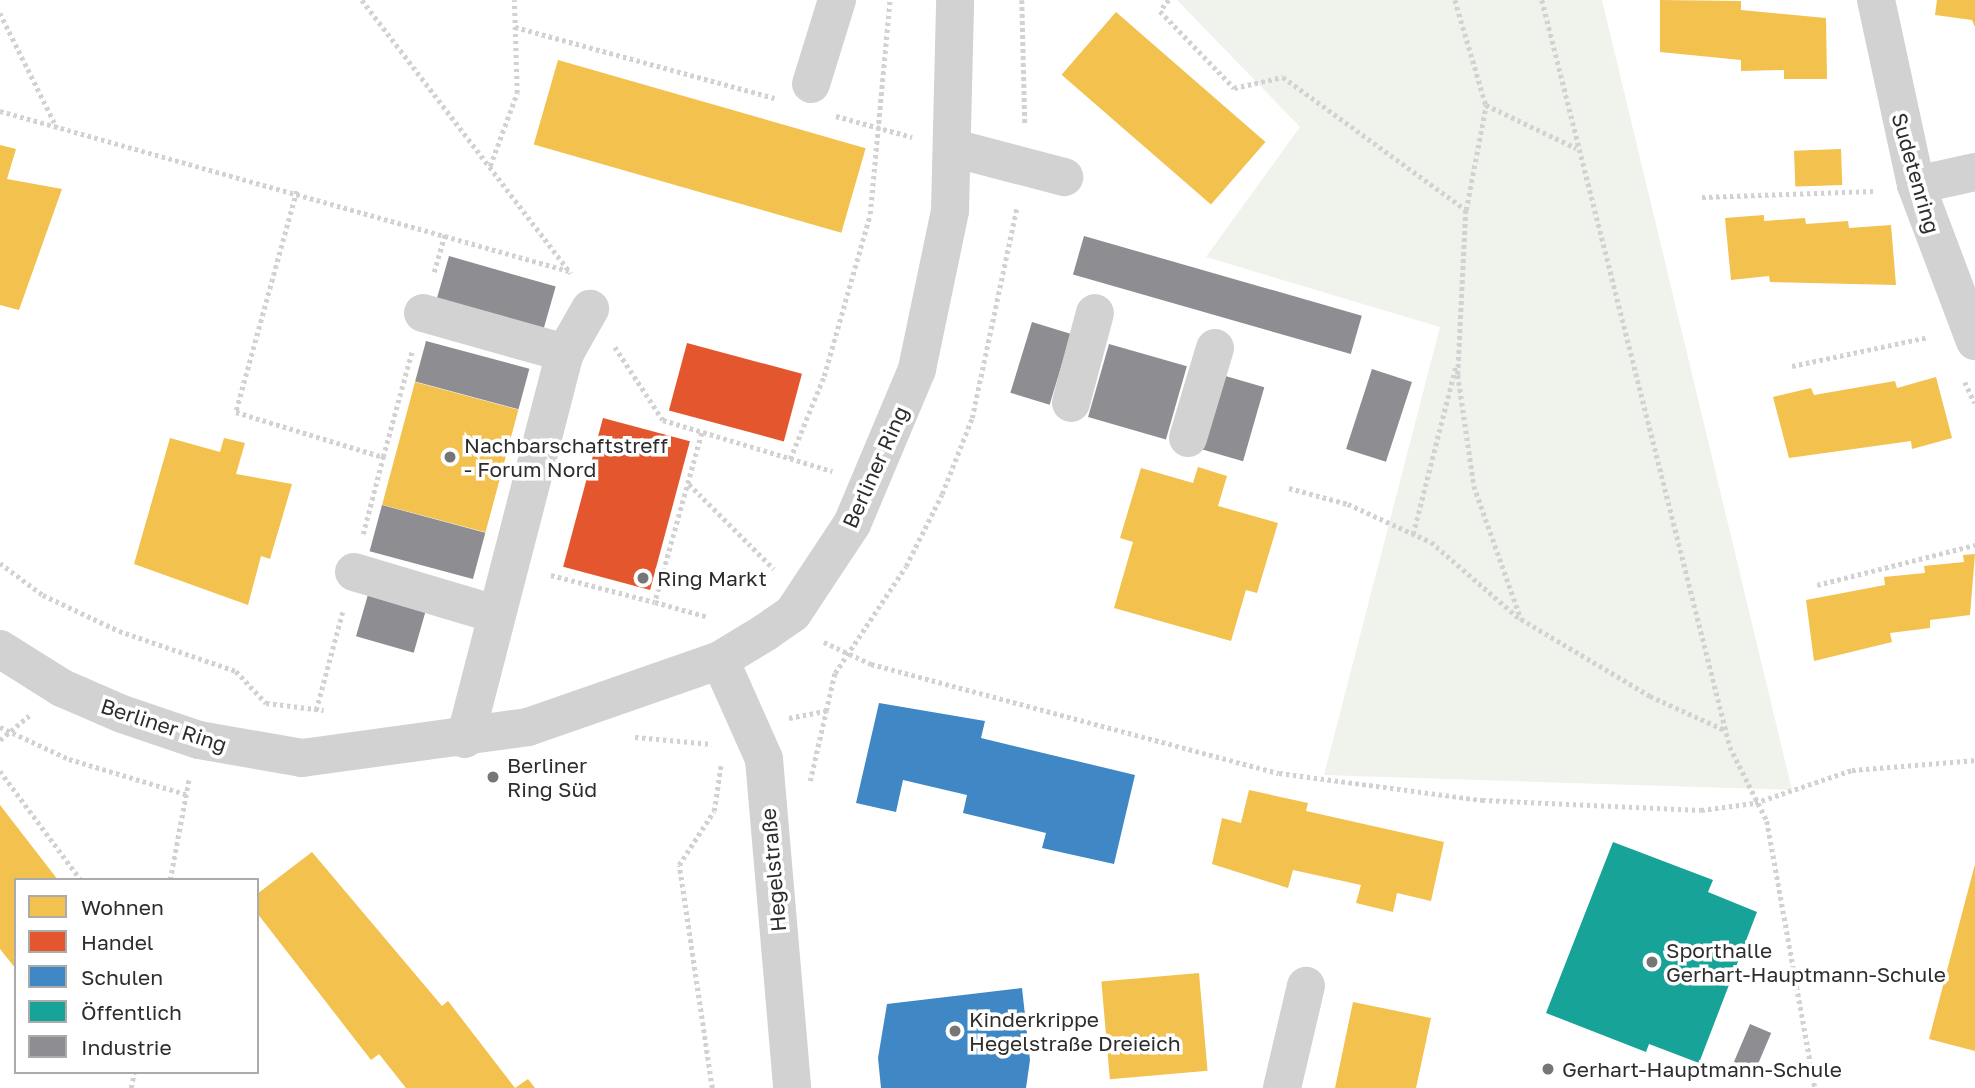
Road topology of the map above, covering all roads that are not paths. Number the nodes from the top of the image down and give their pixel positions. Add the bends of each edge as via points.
1 (837, 0) edge
2 (955, 0) edge
3 (1876, 0) edge
4 (810, 100) road end
5 (957, 149) junction
6 (1975, 172) edge
7 (1064, 177) dead end
8 (1916, 185) junction
9 (590, 309) road end
10 (422, 313) road end
11 (1095, 313) dead end
12 (1971, 334) edge
13 (1214, 348) dead end
14 (565, 353) junction
15 (1071, 402) dead end
16 (1188, 438) dead end
17 (354, 572) road end
18 (495, 614) junction
19 (0, 649) edge
20 (720, 660) junction
21 (465, 738) junction
22 (1306, 986) dead end
23 (792, 1088) edge
24 (1282, 1088) edge

1 - 4 street
2 - 5 street, Berliner Ring
3 - 8 street, Sudetenring
5 - 7 street
5 - 20 street, Berliner Ring via 937,300 873,482 788,614
6 - 8 street
8 - 12 street, Sudetenring
9 - 14 street
10 - 14 street
11 - 15 street
13 - 16 street
14 - 18 street
17 - 18 street
18 - 21 street
19 - 21 street, Berliner Ring via 62,688 200,740 302,758
20 - 21 street, Berliner Ring via 528,727
20 - 23 street, Hegelstraße via 740,739 764,759
22 - 24 street

